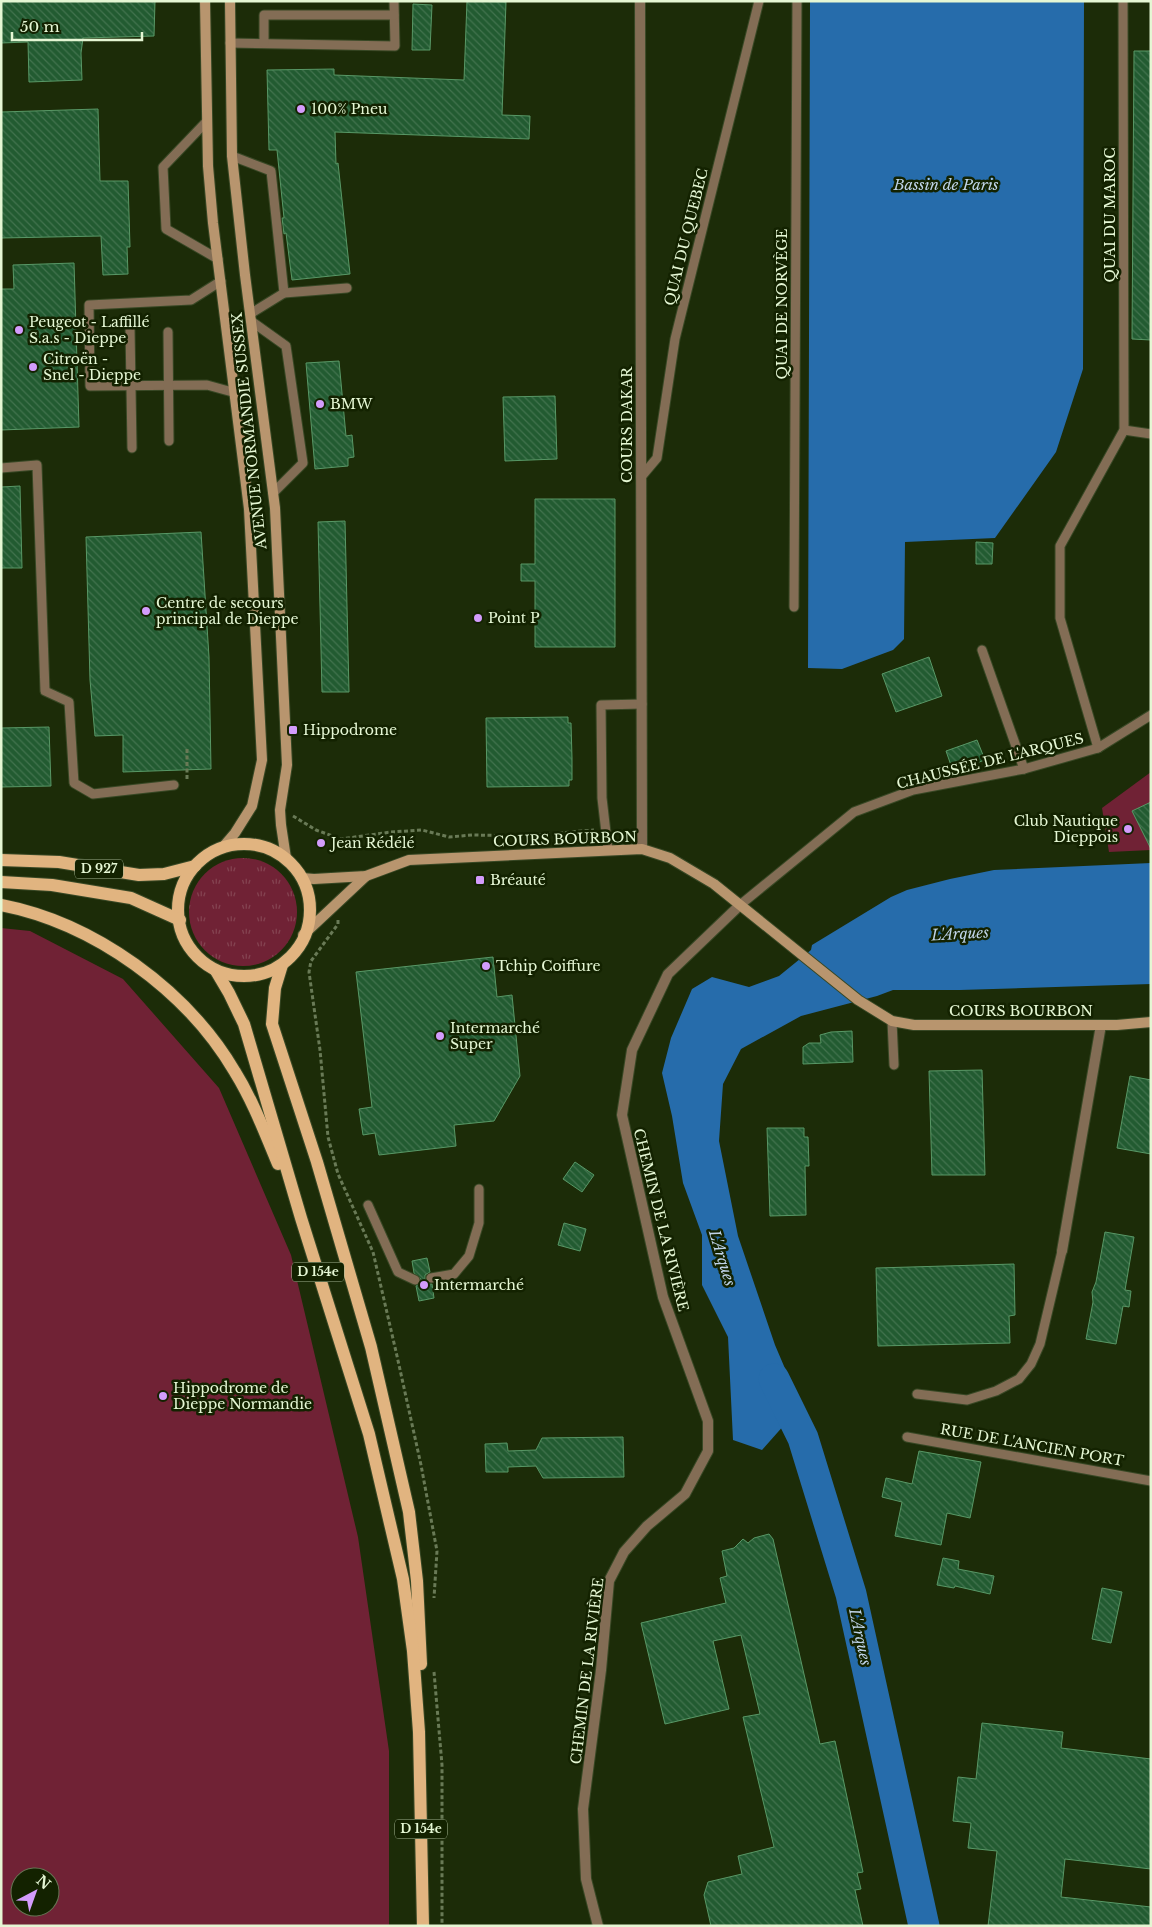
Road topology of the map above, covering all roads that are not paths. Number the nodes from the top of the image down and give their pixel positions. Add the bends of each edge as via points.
1 (205, 1) edge
2 (230, 1) edge
3 (394, 1) edge
4 (640, 1) edge
5 (759, 1) edge
6 (797, 1) edge
7 (1123, 1) edge
8 (394, 15) junction
9 (230, 42) junction
10 (264, 43) junction
11 (207, 121) junction
12 (232, 156) junction
13 (218, 259) junction
14 (221, 281) junction
15 (346, 288) dead end
16 (284, 293) junction
17 (250, 317) junction
18 (130, 328) dead end
19 (168, 332) dead end
20 (168, 385) junction
21 (131, 386) junction
22 (236, 393) junction
23 (1124, 430) junction
24 (1151, 434) edge
25 (169, 441) dead end
26 (132, 448) dead end
27 (1, 468) edge
28 (641, 477) junction
29 (273, 493) junction
30 (794, 607) dead end
31 (982, 650) dead end
32 (642, 704) junction
33 (1151, 715) edge
34 (1098, 748) junction
35 (1024, 770) junction
36 (174, 785) road end
37 (223, 847) junction
38 (642, 849) junction
39 (608, 850) junction
40 (286, 858) junction
41 (1, 860) edge
42 (195, 866) junction
43 (366, 876) junction
44 (302, 878) junction
45 (1, 882) edge
46 (1, 905) edge
47 (740, 905) junction
48 (180, 920) junction
49 (303, 935) junction
50 (282, 965) junction
51 (216, 971) junction
52 (892, 1021) junction
53 (1151, 1022) edge
54 (1101, 1025) junction
55 (894, 1065) dead end
56 (479, 1189) dead end
57 (368, 1205) dead end
58 (301, 1218) junction
59 (1062, 1251) joint
60 (431, 1278) dead end
61 (415, 1280) dead end
62 (916, 1394) dead end
63 (908, 1437) dead end
64 (1151, 1480) edge
65 (419, 1732) junction
66 (424, 1926) edge
67 (598, 1926) edge

1 - 11 main road, AVENUE NORMANDIE SUSSEX
2 - 9 main road, AVENUE NORMANDIE SUSSEX
3 - 8 lane
4 - 28 street, COURS DAKAR
5 - 28 lane, QUAI DU QUEBEC via 674,339 657,458
6 - 30 lane, QUAI DE NORVÈGE
7 - 23 lane, QUAI DU MAROC
8 - 10 lane via 264,15
8 - 10 lane via 395,46
9 - 10 lane
9 - 12 main road, AVENUE NORMANDIE SUSSEX
11 - 13 main road, AVENUE NORMANDIE SUSSEX via 208,166
11 - 13 lane via 163,167 166,229
12 - 16 lane via 271,171
12 - 17 main road, AVENUE NORMANDIE SUSSEX
13 - 14 main road, AVENUE NORMANDIE SUSSEX
14 - 21 lane via 191,300 89,305 90,386
14 - 22 main road, AVENUE NORMANDIE SUSSEX
15 - 16 lane
16 - 17 lane
17 - 29 main road, AVENUE NORMANDIE SUSSEX
17 - 29 lane via 286,346 303,463
18 - 21 lane
19 - 20 lane
20 - 21 lane
20 - 22 lane via 207,385
20 - 25 lane
21 - 26 lane
22 - 37 main road, AVENUE NORMANDIE SUSSEX via 249,509 262,760 252,806
23 - 24 lane
23 - 34 lane, QUAI DU MAROC via 1060,546 1060,618
27 - 36 lane via 37,466 45,691 69,702 74,783 93,794
28 - 32 street, COURS DAKAR
29 - 40 main road, AVENUE NORMANDIE SUSSEX via 287,765 280,810
31 - 35 lane
32 - 38 street, COURS DAKAR
32 - 39 lane via 601,705 602,798
33 - 34 lane, CHAUSSÉE DE L'ARQUES
34 - 35 lane, CHAUSSÉE DE L'ARQUES
35 - 47 lane, CHAUSSÉE DE L'ARQUES via 913,790 854,812
37 - 40 main road via 238,843 264,846
37 - 42 main road via 202,858
38 - 39 main road, COURS BOURBON
38 - 47 main road, COURS BOURBON via 670,858 714,884
39 - 43 main road, COURS BOURBON via 409,860
40 - 44 main road
41 - 42 main road, D 927 via 59,862 139,875 164,874
42 - 48 main road via 181,896
43 - 44 main road, COURS BOURBON
43 - 49 main road, COURS BOURBON
44 - 49 main road via 308,896 308,916
45 - 48 main road, D 927 via 52,885 131,898
46 - 58 main road via 58,922 127,957 197,1019 239,1078
47 - 52 main road, COURS BOURBON via 858,1000
47 - 67 street, CHEMIN DE LA RIVIÈRE via 668,974 632,1050 622,1115 663,1297 708,1421 708,1450 685,1494 647,1526 624,1552 609,1580 583,1809 586,1879
48 - 51 main road via 194,953
49 - 50 main road
50 - 51 main road via 265,975 250,978 236,978
50 - 65 main road, D 154e via 275,988 272,1024 317,1162 371,1347 409,1512 422,1652
51 - 58 main road, D 154e via 244,1024
52 - 54 main road, COURS BOURBON via 914,1025
52 - 55 lane
53 - 54 main road, COURS BOURBON
54 - 59 street
56 - 60 lane via 479,1223 469,1256 454,1274
57 - 61 lane via 398,1272
58 - 65 main road, D 154e via 369,1434 386,1503 407,1606
59 - 62 lane via 1040,1344 1031,1364 1019,1378 996,1391 967,1400
63 - 64 lane, RUE DE L'ANCIEN PORT
65 - 66 main road, D 154e

